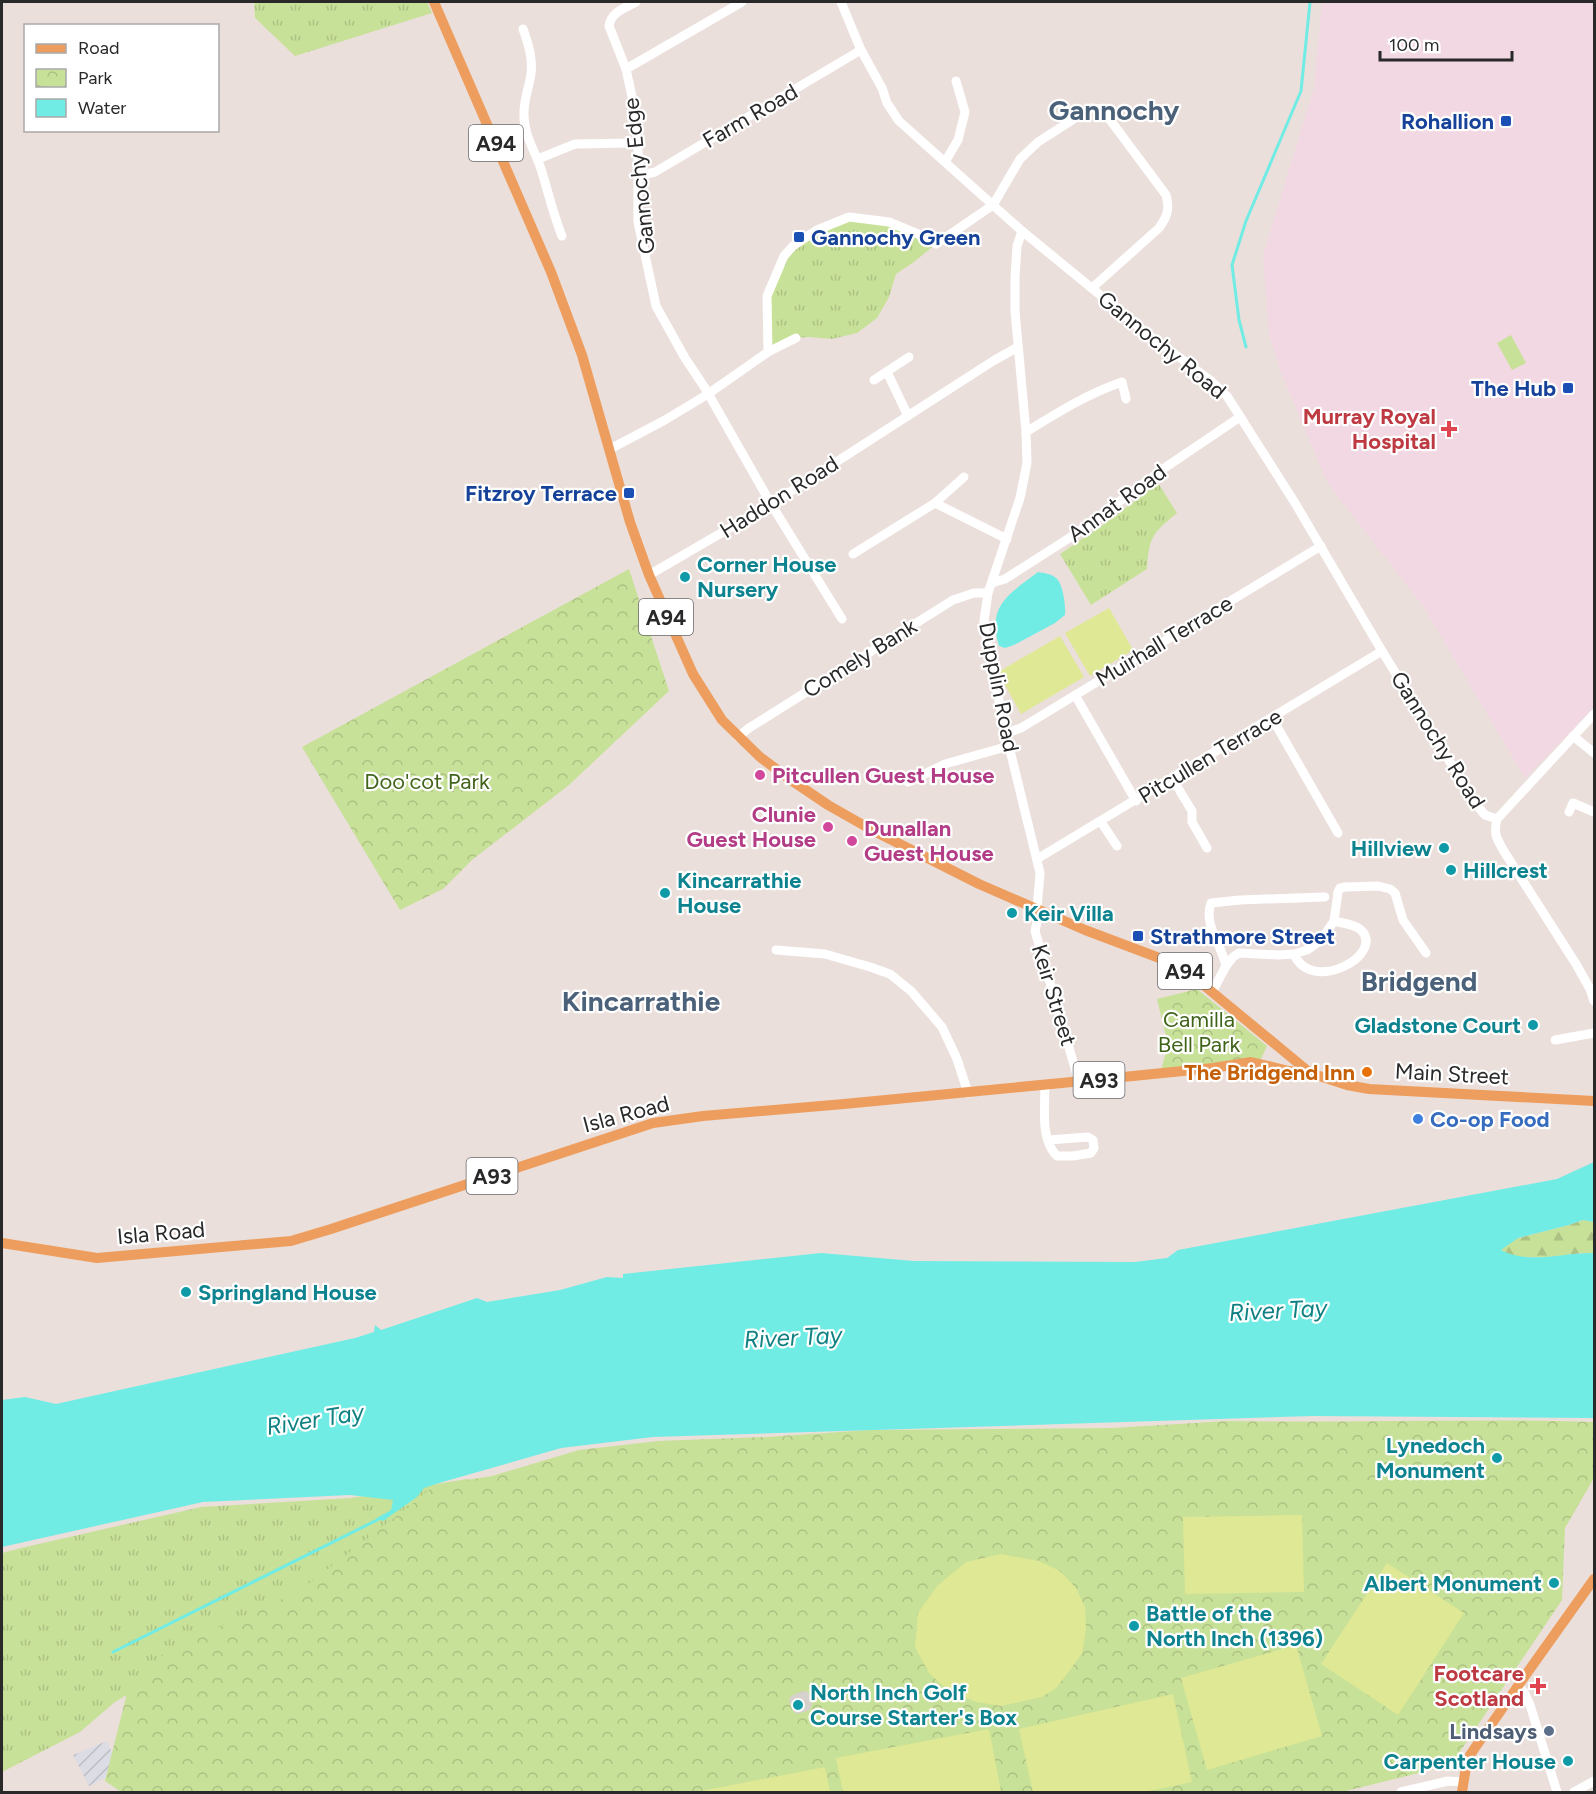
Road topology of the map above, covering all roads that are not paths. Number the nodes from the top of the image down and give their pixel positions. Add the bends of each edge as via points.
1 (434, 2) edge
2 (636, 2) edge
3 (742, 2) edge
4 (841, 2) edge
5 (523, 28) dead end
6 (861, 50) junction
7 (626, 69) junction
8 (956, 81) dead end
9 (638, 141) junction
10 (538, 159) junction
11 (945, 162) junction
12 (638, 177) junction
13 (993, 205) junction
14 (1022, 231) junction
15 (562, 236) dead end
16 (1092, 288) junction
17 (796, 338) dead end
18 (1018, 347) junction
19 (768, 352) junction
20 (909, 357) dead end
21 (887, 372) junction
22 (874, 380) dead end
23 (708, 394) junction
24 (1126, 399) dead end
25 (908, 416) junction
26 (1239, 417) junction
27 (1026, 432) junction
28 (610, 449) junction
29 (964, 477) dead end
30 (935, 502) junction
31 (771, 504) junction
32 (1007, 539) junction
33 (1321, 546) junction
34 (853, 554) dead end
35 (649, 575) junction
36 (992, 583) junction
37 (988, 593) junction
38 (842, 619) dead end
39 (1382, 651) junction
40 (1075, 695) junction
41 (1594, 714) edge
42 (1272, 718) junction
43 (1006, 733) junction
44 (1573, 736) junction
45 (738, 737) junction
46 (1009, 746) junction
47 (1594, 753) edge
48 (1172, 778) junction
49 (908, 782) dead end
50 (1136, 801) junction
51 (1569, 812) dead end
52 (1594, 812) edge
53 (1497, 819) junction
54 (1101, 822) junction
55 (1338, 832) dead end
56 (1117, 846) dead end
57 (1207, 848) dead end
58 (1037, 859) junction
59 (1325, 897) dead end
60 (1037, 909) junction
61 (1334, 921) junction
62 (776, 950) dead end
63 (1426, 953) dead end
64 (1294, 954) junction
65 (1226, 966) junction
66 (1212, 992) junction
67 (1594, 1001) edge
68 (1594, 1033) edge
69 (1555, 1040) dead end
70 (1310, 1072) junction
71 (1079, 1082) junction
72 (1045, 1085) junction
73 (968, 1093) junction
74 (1594, 1101) edge
75 (1048, 1140) junction
76 (2, 1243) edge
77 (1594, 1579) edge
78 (1518, 1686) junction
79 (1594, 1781) edge
80 (1463, 1787) edge
81 (1401, 1792) edge
82 (1557, 1792) edge
83 (1574, 1792) edge

1 - 28 main road, A94 via 551,272 582,355
2 - 7 street, Gannochy Edge via 610,18 609,26
3 - 7 street
4 - 6 street, Gannochy Road
5 - 10 street via 530,48 531,72 524,117
6 - 11 street, Gannochy Road via 893,113
6 - 12 street, Farm Road via 655,172
7 - 9 street, Gannochy Edge
8 - 11 street via 965,112 958,140
9 - 10 street via 575,144
9 - 12 street, Gannochy Edge
10 - 15 street
11 - 13 street, Gannochy Road
12 - 23 street, Gannochy Edge via 638,222 656,306
13 - 14 street, Gannochy Road
13 - 16 street via 1020,159 1038,141 1091,108 1102,110 1166,195 1169,205 1158,228
13 - 19 street via 936,244 889,222 849,217 801,240 784,256 767,296
14 - 16 street, Gannochy Road
14 - 18 street, Dupplin Road via 1015,277
16 - 26 street, Gannochy Road via 1210,380 1227,396
17 - 19 street
18 - 25 street, Haddon Road
18 - 27 street, Dupplin Road
19 - 23 street
20 - 21 street
21 - 22 street
21 - 25 street
23 - 28 street
23 - 31 street, Gannochy Edge
24 - 27 street via 1122,382 1065,408
25 - 31 street, Haddon Road
26 - 33 street, Gannochy Road
26 - 36 street, Annat Road via 1077,533 1005,579
27 - 32 street, Dupplin Road via 1023,486
28 - 35 main road, A94
29 - 30 street
30 - 32 street
30 - 34 street
31 - 35 street, Haddon Road
31 - 38 street, Gannochy Edge
32 - 36 street, Dupplin Road
33 - 39 street, Gannochy Road
33 - 40 street, Muirhall Terrace
35 - 45 main road, A94 via 693,674 722,720
36 - 37 street, Dupplin Road
37 - 43 street, Dupplin Road via 984,621
37 - 45 street, Comely Bank via 952,600
39 - 42 street, Pitcullen Terrace
39 - 53 street, Gannochy Road via 1475,803 1485,815
40 - 43 street, Muirhall Terrace
40 - 50 street
41 - 44 street
42 - 48 street, Pitcullen Terrace
42 - 55 street
43 - 46 street, Dupplin Road
44 - 47 street
44 - 53 street
45 - 60 main road, A94 via 828,805 979,884
46 - 49 street via 945,764
46 - 58 street, Dupplin Road
48 - 50 street, Pitcullen Terrace
48 - 57 street via 1192,811 1192,822
50 - 54 street, Pitcullen Terrace
51 - 52 street via 1573,803
53 - 67 street via 1494,833 1576,964
54 - 56 street
54 - 58 street, Pitcullen Terrace
58 - 60 street, Dupplin Road
59 - 65 street via 1211,903 1209,919
60 - 66 main road, A94 via 1179,967
60 - 71 street, Keir Street via 1035,931
61 - 63 street via 1340,888 1390,889 1395,893 1403,920
61 - 64 street via 1321,940
61 - 64 street via 1359,928 1363,933 1365,943 1355,962 1338,969 1314,971 1300,964
62 - 73 street via 825,954 890,974 911,991 942,1027
64 - 65 street via 1239,953
65 - 66 street
66 - 70 main road, A94
68 - 69 street via 1568,1033
70 - 71 main road, Isla Road / A93 via 1251,1062
70 - 74 main road, Main Street / A93 via 1347,1085 1378,1090
71 - 72 main road, Isla Road / A93
72 - 73 main road, Isla Road / A93
72 - 75 street
73 - 76 main road, Isla Road / A93 via 653,1123 291,1241 97,1258
75 - 75 street via 1057,1156 1085,1155 1094,1148 1088,1137
77 - 78 main road
78 - 80 main road via 1470,1755
78 - 82 street via 1530,1704
79 - 83 street
80 - 81 street via 1448,1781

